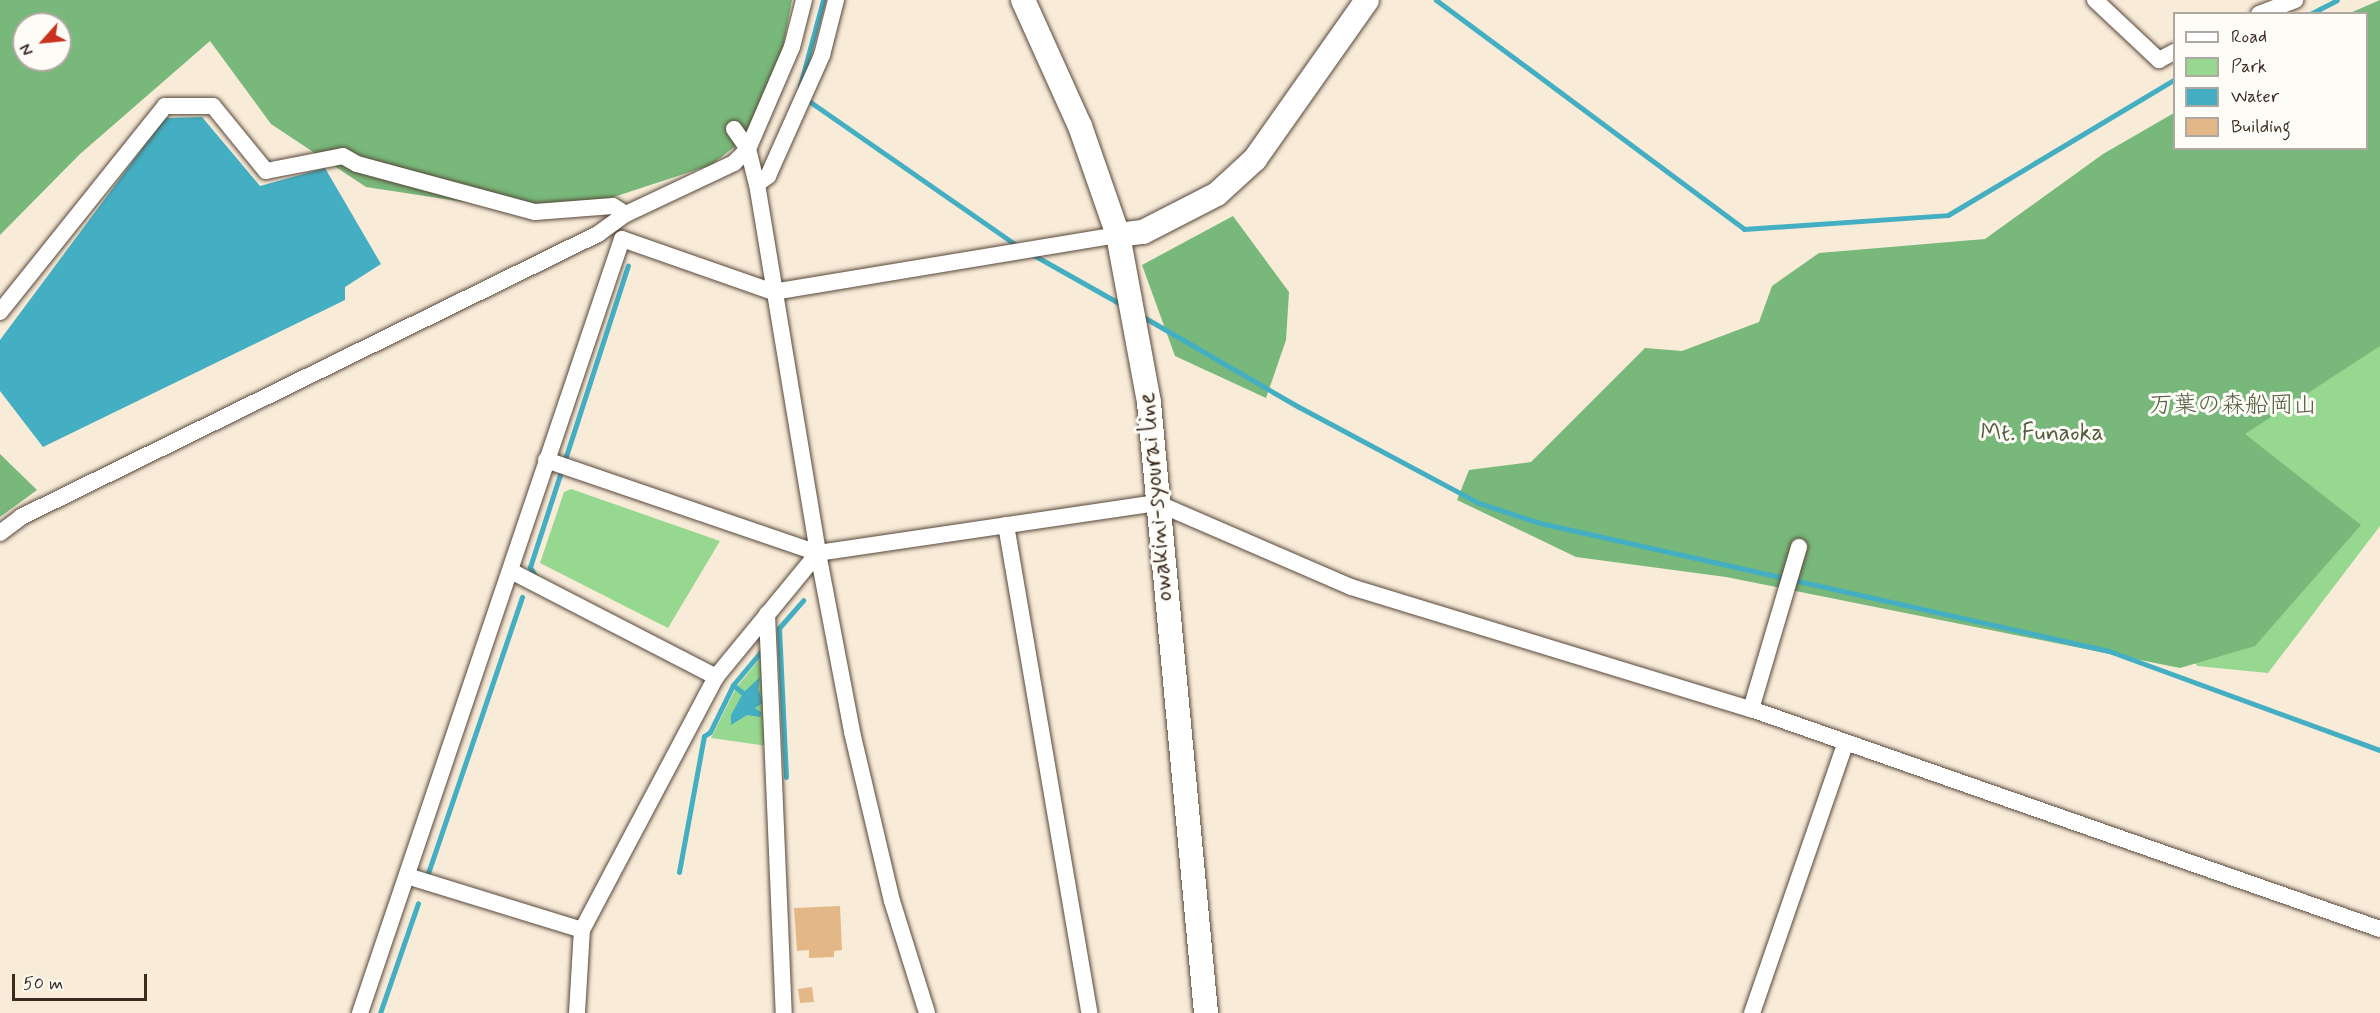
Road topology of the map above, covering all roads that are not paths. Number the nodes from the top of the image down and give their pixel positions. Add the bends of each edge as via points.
1 (804, 0) edge
2 (836, 0) edge
3 (1023, 0) edge
4 (1367, 0) edge
5 (2095, 0) edge
6 (2295, 0) edge
7 (2264, 12) edge
8 (2173, 53) edge
9 (734, 129) dead end
10 (748, 149) junction
11 (757, 184) junction
12 (626, 214) junction
13 (1118, 234) junction
14 (622, 239) junction
15 (773, 292) junction
16 (0, 312) edge
17 (546, 460) junction
18 (1157, 503) junction
19 (1006, 525) junction
20 (0, 533) edge
21 (1799, 547) dead end
22 (818, 553) junction
23 (511, 571) junction
24 (767, 614) junction
25 (716, 677) junction
26 (1751, 710) junction
27 (1845, 744) junction
28 (407, 876) junction
29 (2380, 929) edge
30 (582, 930) junction
31 (360, 1013) edge
32 (577, 1013) edge
33 (784, 1013) edge
34 (927, 1013) edge
35 (1089, 1013) edge
36 (1206, 1013) edge
37 (1752, 1013) edge

1 - 10 street via 792,47
2 - 11 street via 822,56 768,176
3 - 13 main road, owakini-syourai line via 1080,126
4 - 13 main road via 1255,159 1217,194 1143,232
5 - 8 street via 2159,60
6 - 7 street
9 - 10 street
10 - 11 street
10 - 12 street via 734,163 698,183
11 - 15 street
12 - 14 street
12 - 16 street via 613,206 535,212 357,165 343,156 266,171 213,106 165,106
12 - 20 street via 598,234 21,516
13 - 15 street
13 - 18 main road, owakini-syourai line via 1149,403
14 - 15 street
14 - 17 street
15 - 22 street
17 - 22 street
17 - 23 street
18 - 19 street
18 - 26 street via 1351,587
18 - 36 main road, owakini-syourai line
19 - 22 street
19 - 35 street
21 - 26 street
22 - 24 street
22 - 34 street via 852,732 890,890
23 - 25 street
23 - 28 street
24 - 25 street
24 - 33 street
25 - 30 street
26 - 27 street
27 - 29 street
27 - 37 street
28 - 30 street
28 - 31 street
30 - 32 street

